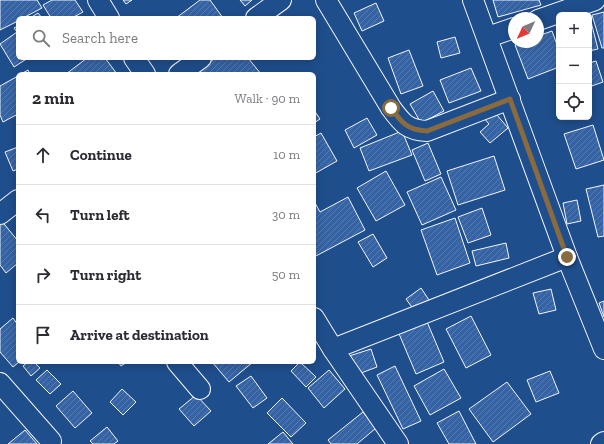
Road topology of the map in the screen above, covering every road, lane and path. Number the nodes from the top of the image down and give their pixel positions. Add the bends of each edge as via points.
1 (98, 0) edge
2 (281, 0) edge
3 (326, 0) edge
4 (473, 0) edge
5 (595, 0) edge
6 (108, 16) edge
7 (259, 16) edge
8 (544, 18) edge
9 (508, 30) edge
10 (488, 37) junction
11 (135, 60) edge
12 (198, 60) edge
13 (143, 72) edge
14 (182, 72) edge
15 (510, 99) junction
16 (16, 202) edge
17 (0, 214) edge
18 (567, 257) junction
19 (316, 321) edge
20 (333, 349) junction
21 (604, 349) edge
22 (179, 364) edge
23 (0, 383) edge
24 (200, 389) dead end
25 (51, 441) dead end
26 (604, 442) edge
27 (398, 444) edge
28 (601, 444) edge

1 - 6 street
2 - 7 street
3 - 15 street via 391,108 404,124 416,130 427,131
4 - 10 street
5 - 8 street
9 - 10 street
10 - 15 street
11 - 13 street
12 - 14 street
15 - 18 street
16 - 17 street
18 - 20 street
18 - 21 street
19 - 20 street
20 - 27 street
22 - 24 street
23 - 25 street
26 - 28 street

